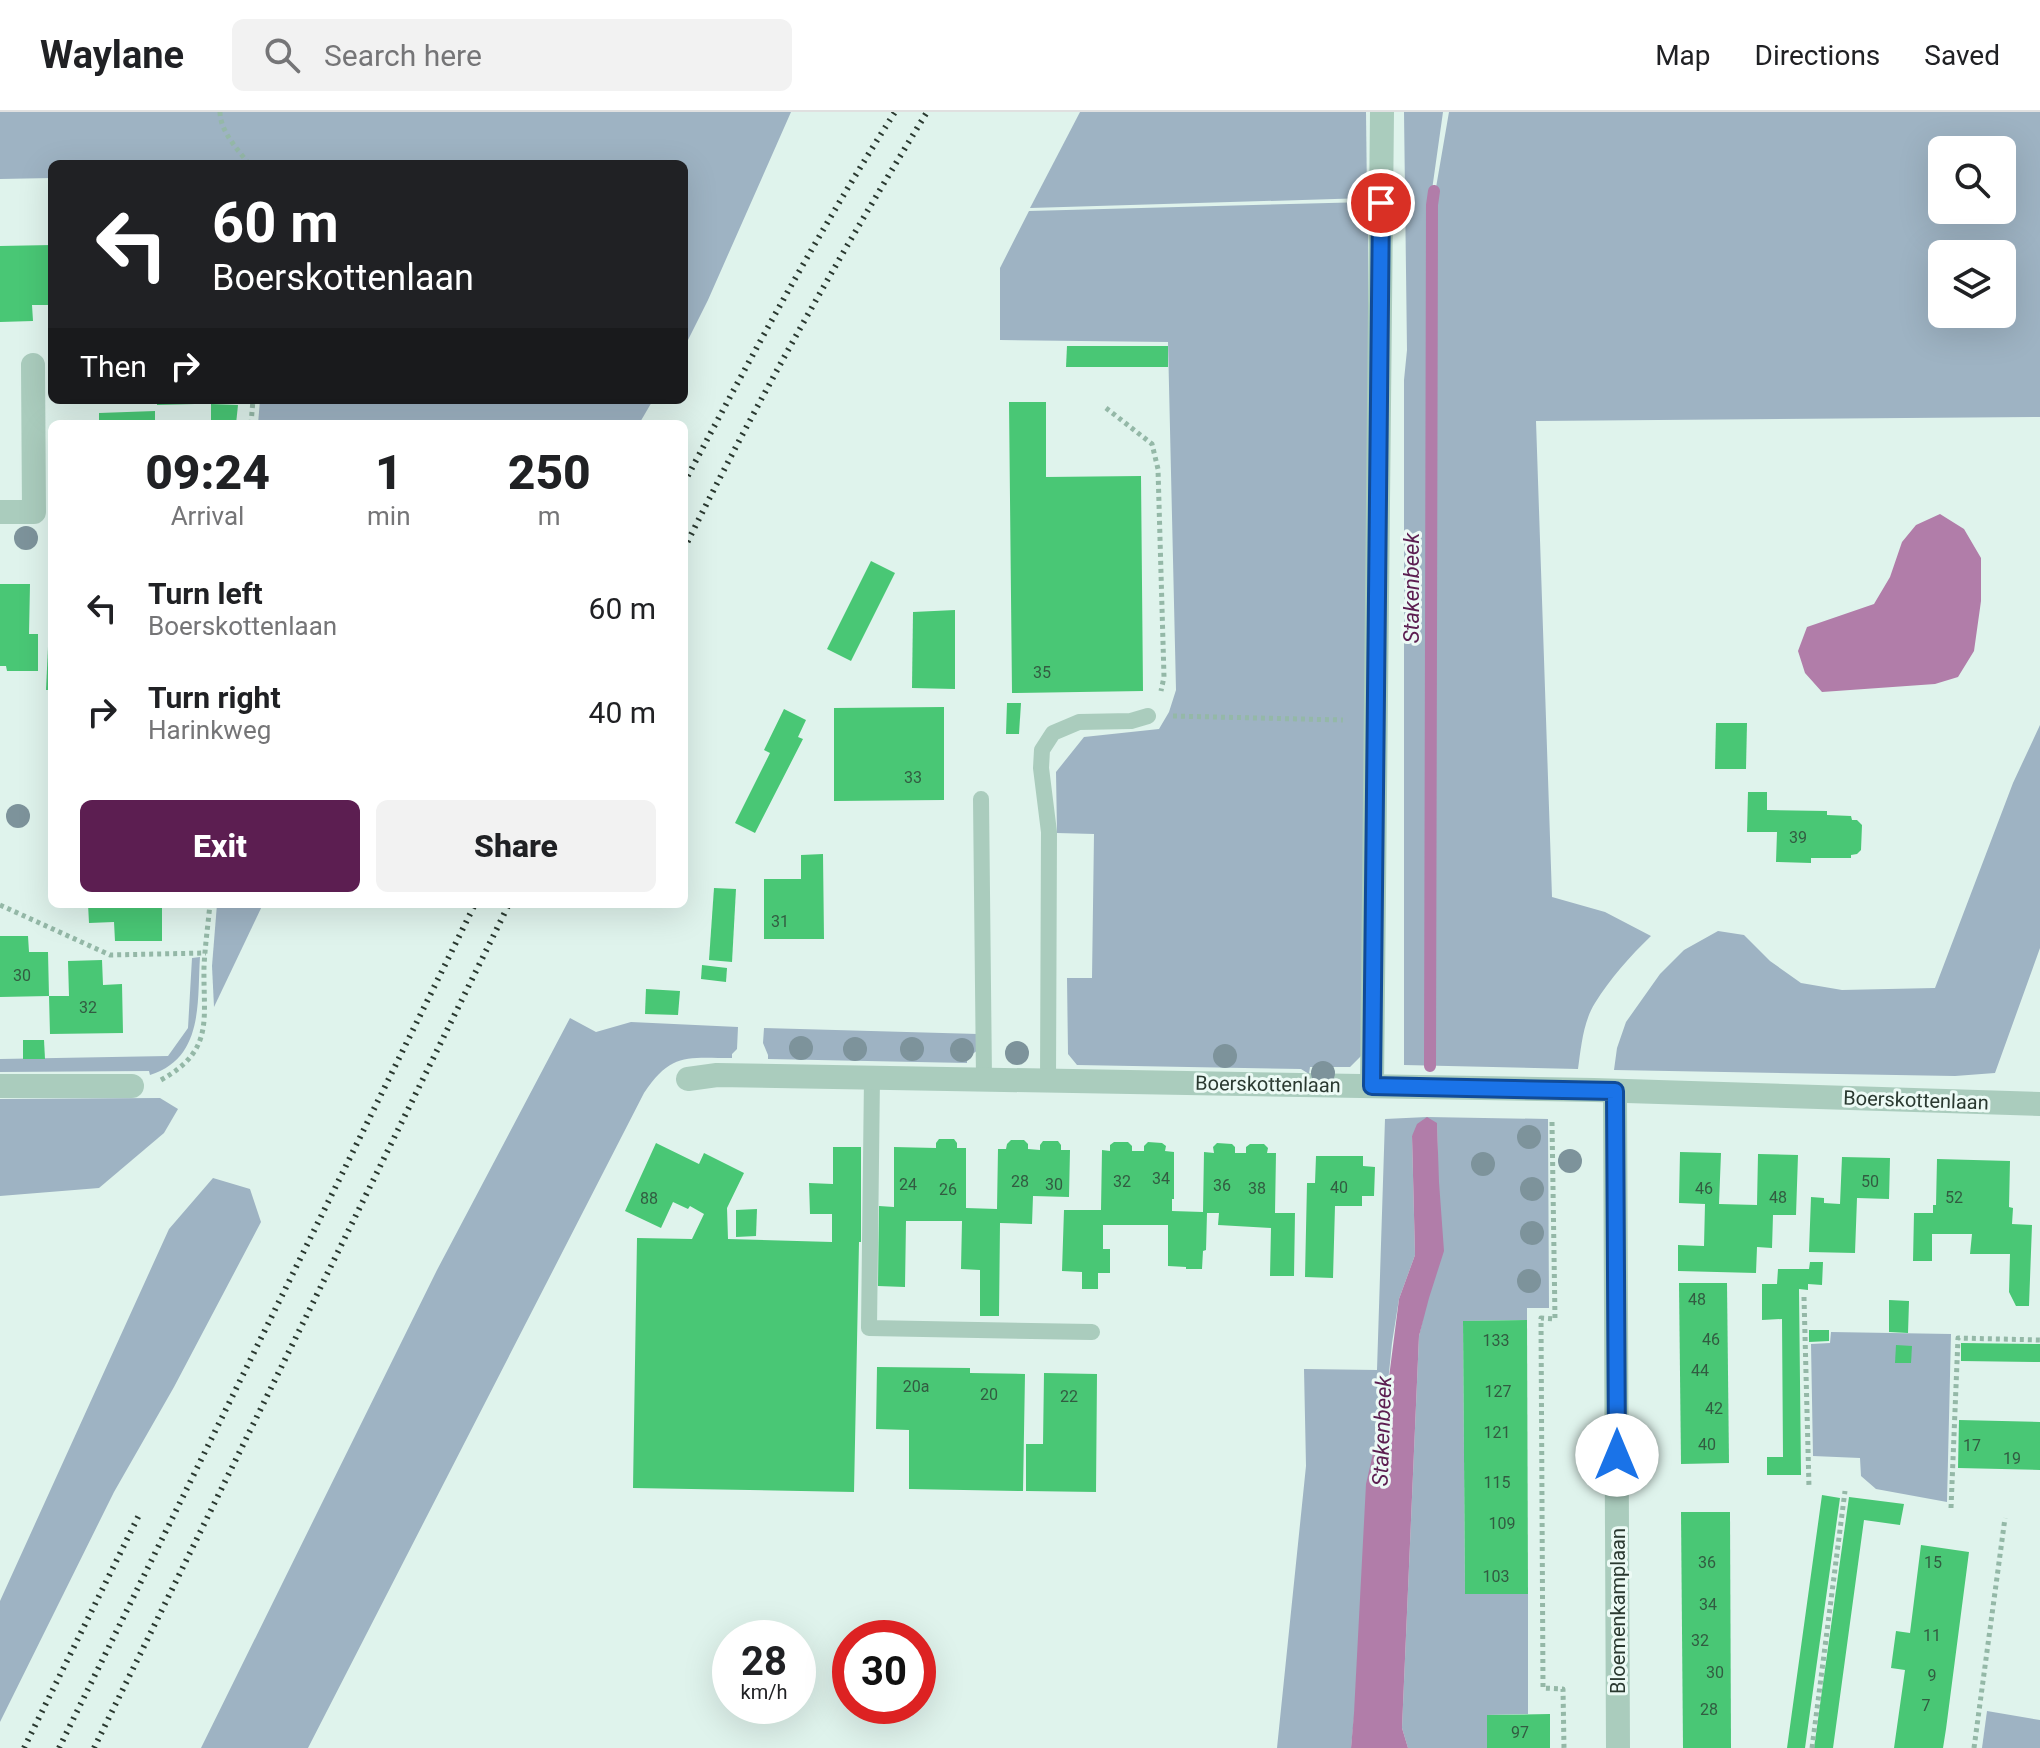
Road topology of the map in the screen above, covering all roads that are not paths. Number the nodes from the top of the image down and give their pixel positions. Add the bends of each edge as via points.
1 (1382, 112) edge
2 (33, 365) dead end
3 (0, 512) edge
4 (1148, 716) road end
5 (981, 799) dead end
6 (872, 1077) junction
7 (688, 1079) dead end
8 (984, 1079) junction
9 (1048, 1081) junction
10 (0, 1086) edge
11 (132, 1086) road end
12 (1372, 1086) junction
13 (1615, 1091) junction
14 (2040, 1104) edge
15 (1092, 1332) dead end
16 (1618, 1748) edge

1 - 12 street
2 - 3 street via 34,512
4 - 9 lane via 1079,722 1053,733 1042,750 1049,832
5 - 8 lane
6 - 7 street, Boerskottenlaan
6 - 8 street, Boerskottenlaan
6 - 15 lane via 869,1328
8 - 9 street, Boerskottenlaan
9 - 12 street, Boerskottenlaan
10 - 11 street
12 - 13 street, Boerskottenlaan
13 - 14 street, Boerskottenlaan
13 - 16 street, Bloemenkamplaan

